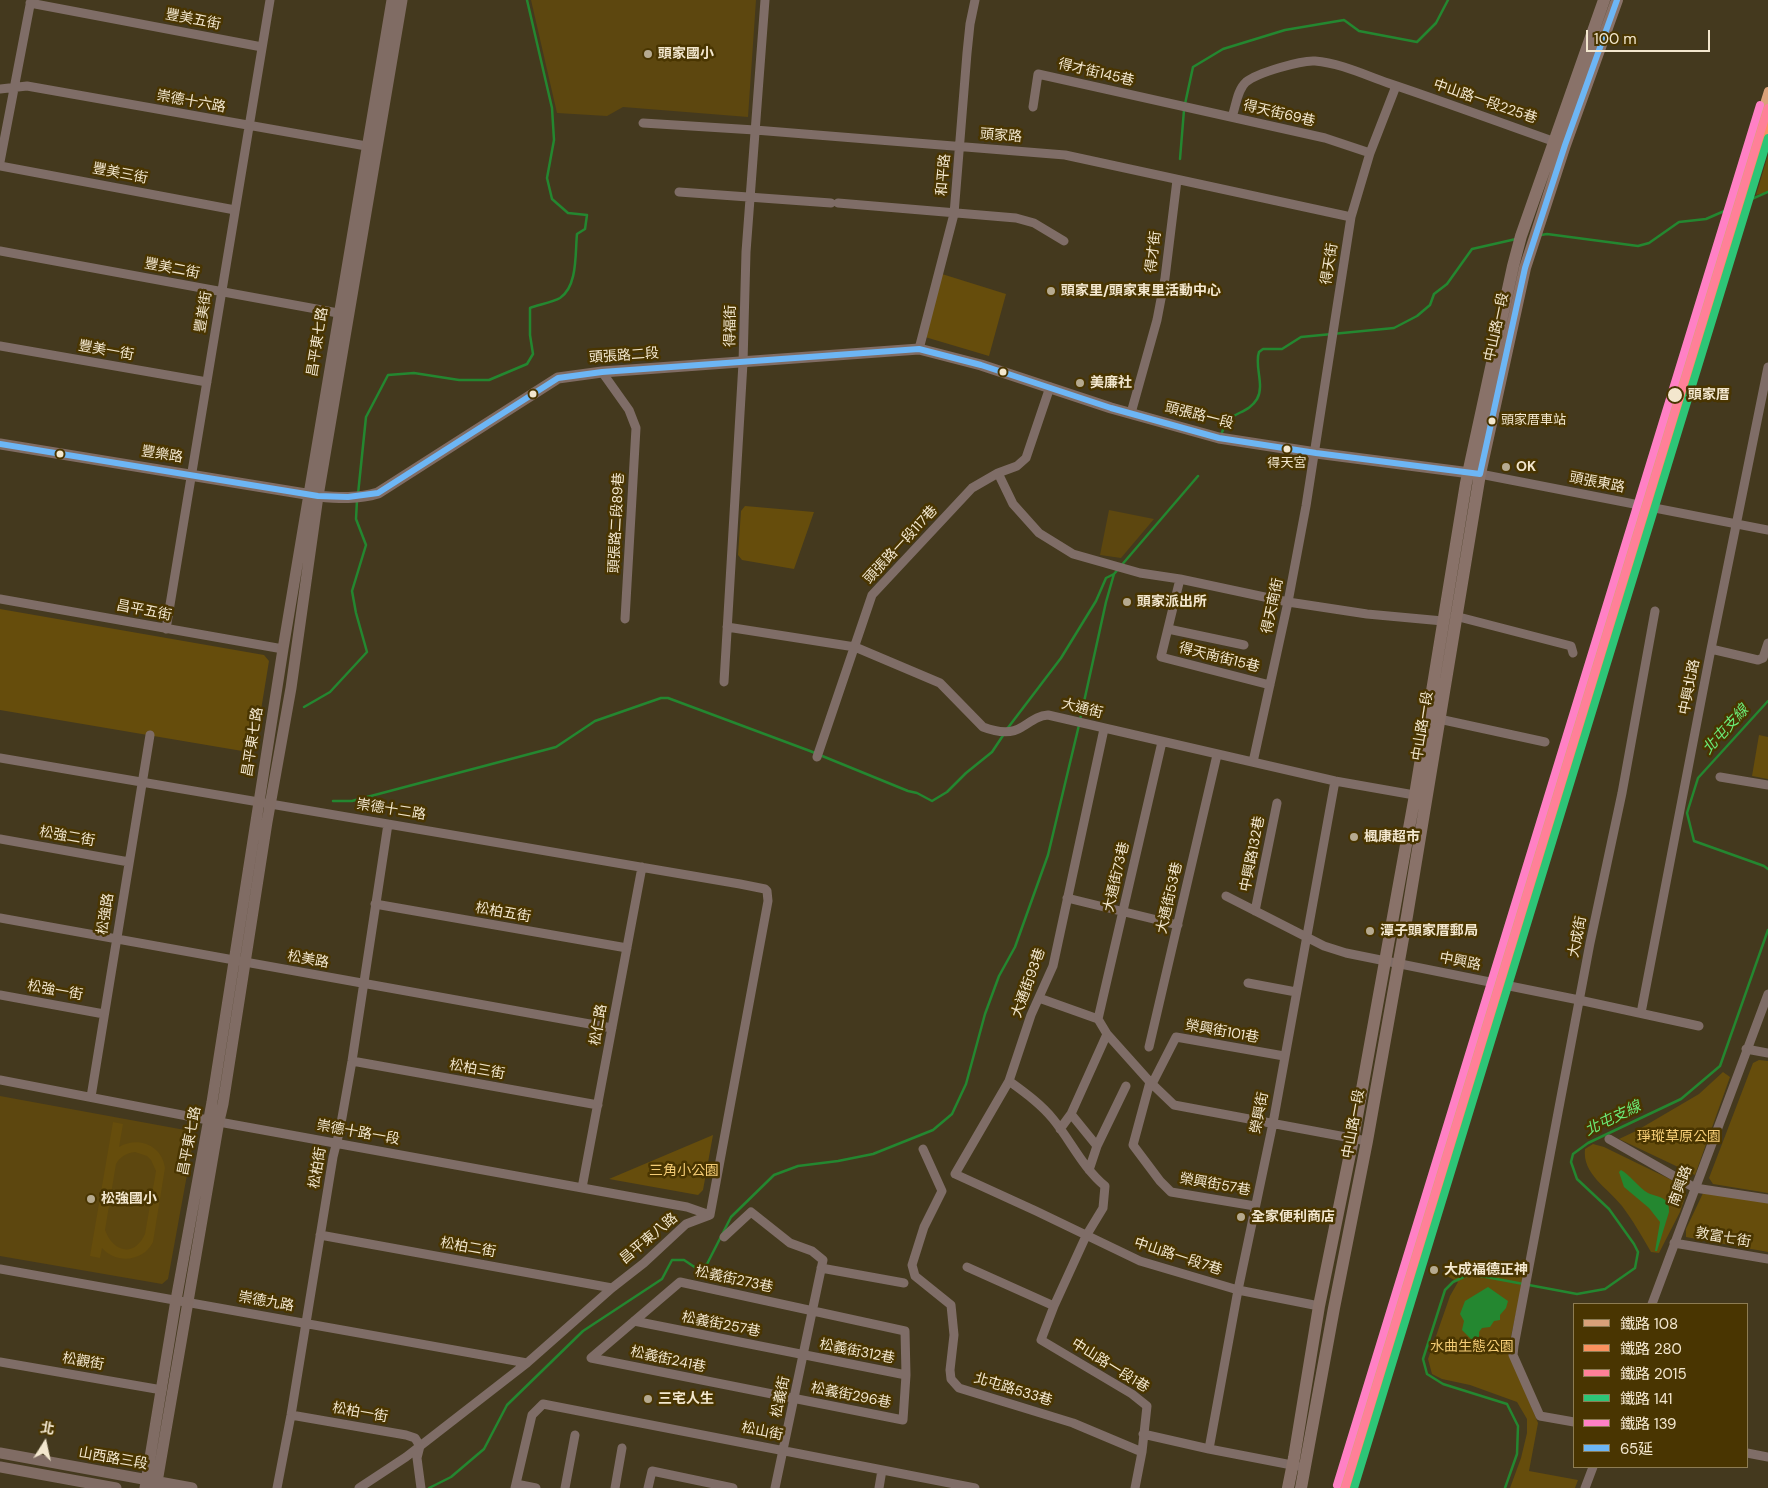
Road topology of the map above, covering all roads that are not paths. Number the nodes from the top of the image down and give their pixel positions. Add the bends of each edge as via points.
1 (270, 0) edge
2 (392, 0) edge
3 (402, 0) edge
4 (765, 0) edge
5 (975, 0) edge
6 (1604, 0) edge
7 (1617, 0) edge
8 (30, 2) edge
9 (262, 47) junction
10 (1396, 86) junction
11 (14, 87) junction
12 (0, 89) edge
13 (1181, 106) joint
14 (1033, 107) dead end
15 (1232, 117) junction
16 (643, 123) dead end
17 (248, 126) junction
18 (755, 130) junction
19 (1560, 143) junction
20 (372, 147) junction
21 (960, 147) junction
22 (1370, 153) junction
23 (0, 162) edge
24 (0, 166) edge
25 (1177, 180) junction
26 (679, 192) dead end
27 (750, 197) junction
28 (235, 210) junction
29 (954, 214) junction
30 (1351, 217) junction
31 (1064, 241) dead end
32 (0, 251) edge
33 (222, 292) junction
34 (338, 313) junction
35 (0, 346) edge
36 (919, 349) junction
37 (744, 363) junction
38 (1768, 367) edge
39 (602, 372) junction
40 (207, 382) junction
41 (1050, 387) junction
42 (1130, 413) junction
43 (0, 444) edge
44 (1316, 453) junction
45 (1474, 473) junction
46 (998, 474) junction
47 (192, 475) junction
48 (313, 495) junction
49 (1736, 523) junction
50 (1768, 530) edge
51 (1180, 579) junction
52 (0, 599) edge
53 (1288, 602) junction
54 (1655, 611) dead end
55 (1455, 616) junction
56 (625, 619) dead end
57 (1443, 621) junction
58 (727, 626) junction
59 (166, 629) junction
60 (1168, 629) junction
61 (1768, 643) edge
62 (1244, 645) dead end
63 (855, 647) junction
64 (1711, 649) junction
65 (283, 650) junction
66 (1573, 653) dead end
67 (724, 682) dead end
68 (1270, 685) junction
69 (1439, 719) junction
70 (1104, 729) junction
71 (150, 736) dead end
72 (1162, 742) junction
73 (1545, 742) dead end
74 (1217, 755) junction
75 (817, 757) dead end
76 (0, 758) edge
77 (1252, 762) junction
78 (1720, 777) dead end
79 (1335, 781) junction
80 (141, 782) junction
81 (1768, 785) edge
82 (1421, 796) junction
83 (258, 802) junction
84 (1277, 803) dead end
85 (270, 805) junction
86 (388, 824) junction
87 (0, 839) edge
88 (129, 862) junction
89 (642, 867) junction
90 (1226, 896) dead end
91 (1067, 898) junction
92 (375, 904) junction
93 (1256, 911) junction
94 (1123, 912) junction
95 (0, 918) edge
96 (1178, 925) junction
97 (1306, 937) junction
98 (116, 939) junction
99 (627, 948) junction
100 (239, 962) junction
101 (1384, 962) junction
102 (1398, 964) junction
103 (1248, 983) dead end
104 (363, 984) junction
105 (1296, 992) junction
106 (1768, 994) edge
107 (0, 995) edge
108 (1039, 998) junction
109 (1579, 1000) junction
110 (1641, 1013) junction
111 (104, 1014) junction
112 (1098, 1019) junction
113 (1699, 1026) dead end
114 (612, 1028) junction
115 (1107, 1034) junction
116 (1149, 1047) dead end
117 (1746, 1049) junction
118 (1768, 1053) edge
119 (1284, 1056) junction
120 (352, 1061) junction
121 (0, 1080) edge
122 (1008, 1081) junction
123 (1151, 1083) junction
124 (1126, 1086) dead end
125 (91, 1097) junction
126 (598, 1105) junction
127 (1071, 1114) junction
128 (213, 1121) junction
129 (1272, 1123) junction
130 (1060, 1129) junction
131 (1353, 1139) junction
132 (1609, 1139) dead end
133 (1367, 1141) junction
134 (337, 1143) junction
135 (1097, 1146) junction
136 (923, 1149) dead end
137 (1089, 1170) junction
138 (955, 1174) joint
139 (582, 1188) junction
140 (1695, 1188) junction
141 (1768, 1199) edge
142 (1255, 1206) junction
143 (710, 1215) junction
144 (320, 1235) junction
145 (1086, 1236) junction
146 (724, 1237) dead end
147 (1674, 1243) junction
148 (1768, 1259) edge
149 (967, 1266) dead end
150 (822, 1268) junction
151 (0, 1269) edge
152 (904, 1283) dead end
153 (612, 1288) junction
154 (1238, 1290) junction
155 (181, 1301) junction
156 (1652, 1303) edge
157 (1054, 1306) junction
158 (1319, 1306) junction
159 (813, 1311) junction
160 (634, 1321) junction
161 (305, 1323) junction
162 (804, 1355) junction
163 (0, 1362) edge
164 (527, 1363) junction
165 (906, 1375) junction
166 (162, 1390) junction
167 (794, 1400) junction
168 (291, 1415) junction
169 (1573, 1422) edge
170 (1143, 1434) junction
171 (575, 1436) dead end
172 (420, 1446) junction
173 (622, 1448) dead end
174 (1209, 1449) junction
175 (784, 1451) junction
176 (1142, 1452) junction
177 (0, 1453) edge
178 (1748, 1453) edge
179 (1768, 1456) edge
180 (0, 1467) edge
181 (1299, 1467) junction
182 (1592, 1468) edge
183 (882, 1470) junction
184 (151, 1484) edge
185 (516, 1486) edge
186 (116, 1488) edge
187 (192, 1488) edge
188 (277, 1488) edge
189 (359, 1488) edge
190 (421, 1488) edge
191 (536, 1488) edge
192 (565, 1488) edge
193 (615, 1488) edge
194 (648, 1488) edge
195 (733, 1488) edge
196 (775, 1488) edge
197 (879, 1488) edge
198 (975, 1488) edge
199 (1135, 1488) edge
200 (1288, 1488) edge
201 (1301, 1488) edge
202 (1585, 1488) edge

1 - 9 street, 豐美街
2 - 20 street, 昌平東七路
3 - 20 street, 昌平東七路
4 - 18 street, 得福街
5 - 21 street, 和平路 via 967,53
6 - 19 main road, 中山路一段
7 - 19 main road, 中山路一段
8 - 9 street, 豐美五街
8 - 11 street
9 - 17 street, 豐美街
10 - 15 street, 中山路一段225巷 via 1337,66 1301,62 1247,82
10 - 19 street, 中山路一段225巷
10 - 22 street, 得天街
11 - 12 street, 崇德十六路
11 - 17 street, 崇德十六路 via 27,86
11 - 23 street
13 - 14 street, 得才街145巷 via 1038,74
13 - 15 street, 得天街69巷
15 - 22 street, 得天街69巷 via 1324,138
16 - 18 street, 頭家路
17 - 20 street, 崇德十六路
17 - 28 street, 豐美街
18 - 21 street, 頭家路
18 - 27 street, 得福街
19 - 45 main road, 中山路一段 via 1512,266
20 - 34 street, 昌平東七路
20 - 48 street, 昌平東七路
21 - 25 street, 頭家路 via 1064,155
21 - 29 street, 和平路
22 - 30 street, 得天街
24 - 28 street, 豐美三街
25 - 30 street, 頭家路
25 - 42 street, 得才街 via 1157,320
26 - 27 street
27 - 29 street
27 - 37 street, 得福街
28 - 33 street, 豐美街
29 - 31 street via 1016,218 1034,223
29 - 36 street, 和平路
30 - 44 street, 得天街
32 - 33 street, 豐美二街
33 - 34 street, 豐美二街
33 - 40 street, 豐美街
34 - 48 street, 昌平東七路
35 - 40 street, 豐美一街
36 - 37 street, 頭張路二段
36 - 41 street, 頭張路一段
37 - 39 street, 頭張路二段
37 - 58 street, 得福街
38 - 49 street, 中興北路
39 - 48 street, 頭張路二段 via 558,378 385,488 364,497
39 - 56 street, 頭張路二段89巷 via 629,410 636,428
40 - 47 street, 豐美街
41 - 42 street, 頭張路一段
41 - 46 street, 頭張路一段117巷 via 1026,458
42 - 44 street, 頭張路一段 via 1220,438
43 - 47 street, 豐樂路
44 - 45 street, 頭張路一段
44 - 53 street, 得天南街
45 - 49 street, 頭張東路
45 - 55 main road, 中山路一段
45 - 57 main road, 中山路一段
46 - 51 street via 1013,504 1039,533 1073,554 1140,573
46 - 63 street, 頭張路一段117巷 via 972,488 872,595
47 - 48 street, 豐樂路
47 - 59 street, 豐美街
48 - 65 street, 昌平東七路
48 - 85 street, 昌平東七路 via 290,688
49 - 50 street, 頭張東路
49 - 64 street, 中興北路
51 - 53 street
51 - 60 street
52 - 59 street, 昌平五街
53 - 57 street
53 - 68 street, 得天南街
54 - 109 street, 大成街 via 1622,793
55 - 66 street via 1571,646
55 - 69 main road, 中山路一段
57 - 82 main road, 中山路一段
58 - 63 street, 大通街
58 - 67 street, 得福街
59 - 65 street, 昌平五街
60 - 62 street
60 - 68 street, 得天南街15巷 via 1161,657
61 - 64 street via 1763,658 1758,660
63 - 70 street, 大通街 via 940,683 983,728 1008,732 1041,716 1059,717
63 - 75 street, 頭張路一段117巷
64 - 110 street, 中興北路
65 - 83 street, 昌平東七路
68 - 77 street, 得天南街
69 - 73 street
69 - 82 main road, 中山路一段
70 - 72 street, 大通街
70 - 91 street, 大通街93巷
71 - 80 street, 松強路
72 - 74 street, 大通街
72 - 94 street, 大通街73巷
74 - 77 street, 大通街
74 - 96 street, 大通街53巷
76 - 80 street, 崇德十二路
77 - 79 street, 大通街
78 - 81 street
79 - 82 street, 大通街
79 - 97 street, 榮興街
80 - 83 street, 崇德十二路
80 - 88 street, 松強路
82 - 101 main road, 中山路一段
82 - 102 main road, 中山路一段
83 - 85 street, 崇德十二路
83 - 100 street, 昌平東七路
84 - 93 street, 中興路132巷
85 - 86 street, 崇德十二路
85 - 100 street, 昌平東七路
86 - 89 street, 崇德十二路
86 - 92 street, 松柏街
87 - 88 street, 松強二街
88 - 98 street, 松強路
89 - 99 street, 松仁路
89 - 143 street, 崇德十二路 via 767,891 768,901
90 - 93 street, 中興路
91 - 94 street
91 - 108 street, 大通街93巷 via 1053,966
92 - 99 street, 松柏五街
92 - 104 street, 松柏街
93 - 97 street, 中興路
94 - 96 street
94 - 112 street, 大通街73巷
95 - 98 street, 松美路
96 - 116 street, 大通街53巷
97 - 101 street, 中興路 via 1324,946
97 - 105 street, 榮興街
98 - 100 street, 松美路
98 - 111 street, 松強路
99 - 114 street, 松仁路
100 - 104 street, 松美路
100 - 128 street, 昌平東七路 via 212,1102
101 - 102 street, 中興路
101 - 131 main road, 中山路一段
102 - 109 street, 中興路
102 - 133 main road, 中山路一段
103 - 105 street
104 - 114 street, 松美路
104 - 120 street, 松柏街
105 - 119 street, 榮興街
106 - 117 street, 南興路
107 - 111 street, 松強一街
108 - 112 street
108 - 122 street, 大通街93巷
109 - 110 street, 中興路
109 - 169 street, 大成街 via 1513,1355 1540,1416
110 - 113 street, 中興路
111 - 125 street, 松強路
112 - 115 street
114 - 126 street, 松仁路
115 - 123 street
115 - 127 street
117 - 118 street
117 - 140 street, 南興路
119 - 123 street, 榮興街101巷 via 1176,1037
119 - 129 street, 榮興街
120 - 126 street, 松柏三街
120 - 134 street, 松柏街
121 - 125 street, 崇德十路一段
122 - 130 street via 1036,1102
122 - 138 street, 大通街93巷
123 - 129 street via 1174,1105
123 - 142 street, 榮興街57巷 via 1133,1145 1160,1181 1171,1192
124 - 135 street
125 - 128 street, 崇德十路一段
126 - 139 street, 松仁路
127 - 130 street
127 - 135 street
128 - 134 street, 崇德十路一段
128 - 155 street, 昌平東七路
129 - 131 street
129 - 142 street, 榮興街
130 - 137 street
131 - 133 street
131 - 158 main road, 中山路一段
132 - 140 street
133 - 181 main road, 中山路一段
134 - 139 street, 崇德十路一段
134 - 144 street, 松柏街
135 - 137 street
136 - 176 street, 北屯路533巷 via 942,1191 924,1227 912,1266 915,1276 951,1305 954,1335 951,1378 959,1388 1073,1424
137 - 145 street, 中山路一段1巷 via 1106,1186 1103,1208
138 - 145 street, 中山路一段7巷
139 - 143 street, 崇德十路一段 via 687,1207
140 - 141 street
140 - 147 street, 南興路
142 - 154 street, 榮興街
143 - 153 street, 昌平東八路 via 686,1224
144 - 153 street, 松柏二街
144 - 161 street, 松柏街
145 - 154 street, 中山路一段7巷 via 1140,1261
145 - 157 street, 中山路一段1巷
146 - 150 street via 750,1212 790,1242 812,1251 823,1260
147 - 148 street, 敦富七街
147 - 156 street, 南興路
149 - 157 street
150 - 152 street
150 - 159 street, 松義街
151 - 155 street, 崇德九路
153 - 164 street, 昌平東八路
154 - 158 street, 中山路一段7巷
154 - 174 street, 榮興街
155 - 161 street, 崇德九路
155 - 166 street, 昌平東七路
155 - 184 street, 昌平東七路
157 - 170 street, 中山路一段1巷 via 1041,1340 1147,1406
158 - 181 main road, 中山路一段
159 - 160 street, 松義街273巷 via 680,1282
159 - 162 street, 松義街
159 - 165 street, 松義街296巷 via 905,1331
160 - 162 street, 松義街257巷
160 - 167 street, 松義街241巷 via 591,1358
161 - 164 street, 崇德九路
161 - 168 street, 松柏街
162 - 165 street, 松義街312巷
162 - 167 street, 松義街
163 - 166 street, 松觀街
164 - 172 street, 昌平東八路
165 - 167 street, 松義街296巷 via 903,1420
166 - 184 street, 昌平東七路
167 - 175 street, 松義街
168 - 172 street, 松柏一街 via 406,1435 415,1438
168 - 188 street, 松柏街
170 - 174 street
170 - 176 street
171 - 192 street
172 - 189 street, 昌平東八路
172 - 190 street via 417,1458
173 - 193 street
174 - 181 street
175 - 183 street, 松山街
175 - 185 street, 松山街 via 543,1404 532,1415
175 - 196 street, 松義街
176 - 199 street
177 - 184 street, 山西路三段
178 - 179 street
180 - 186 street, 山西路三段
181 - 200 main road
181 - 201 main road
182 - 202 street
183 - 197 street
183 - 198 street, 松山街
184 - 187 street, 山西路三段
185 - 191 street
194 - 195 street via 652,1471

